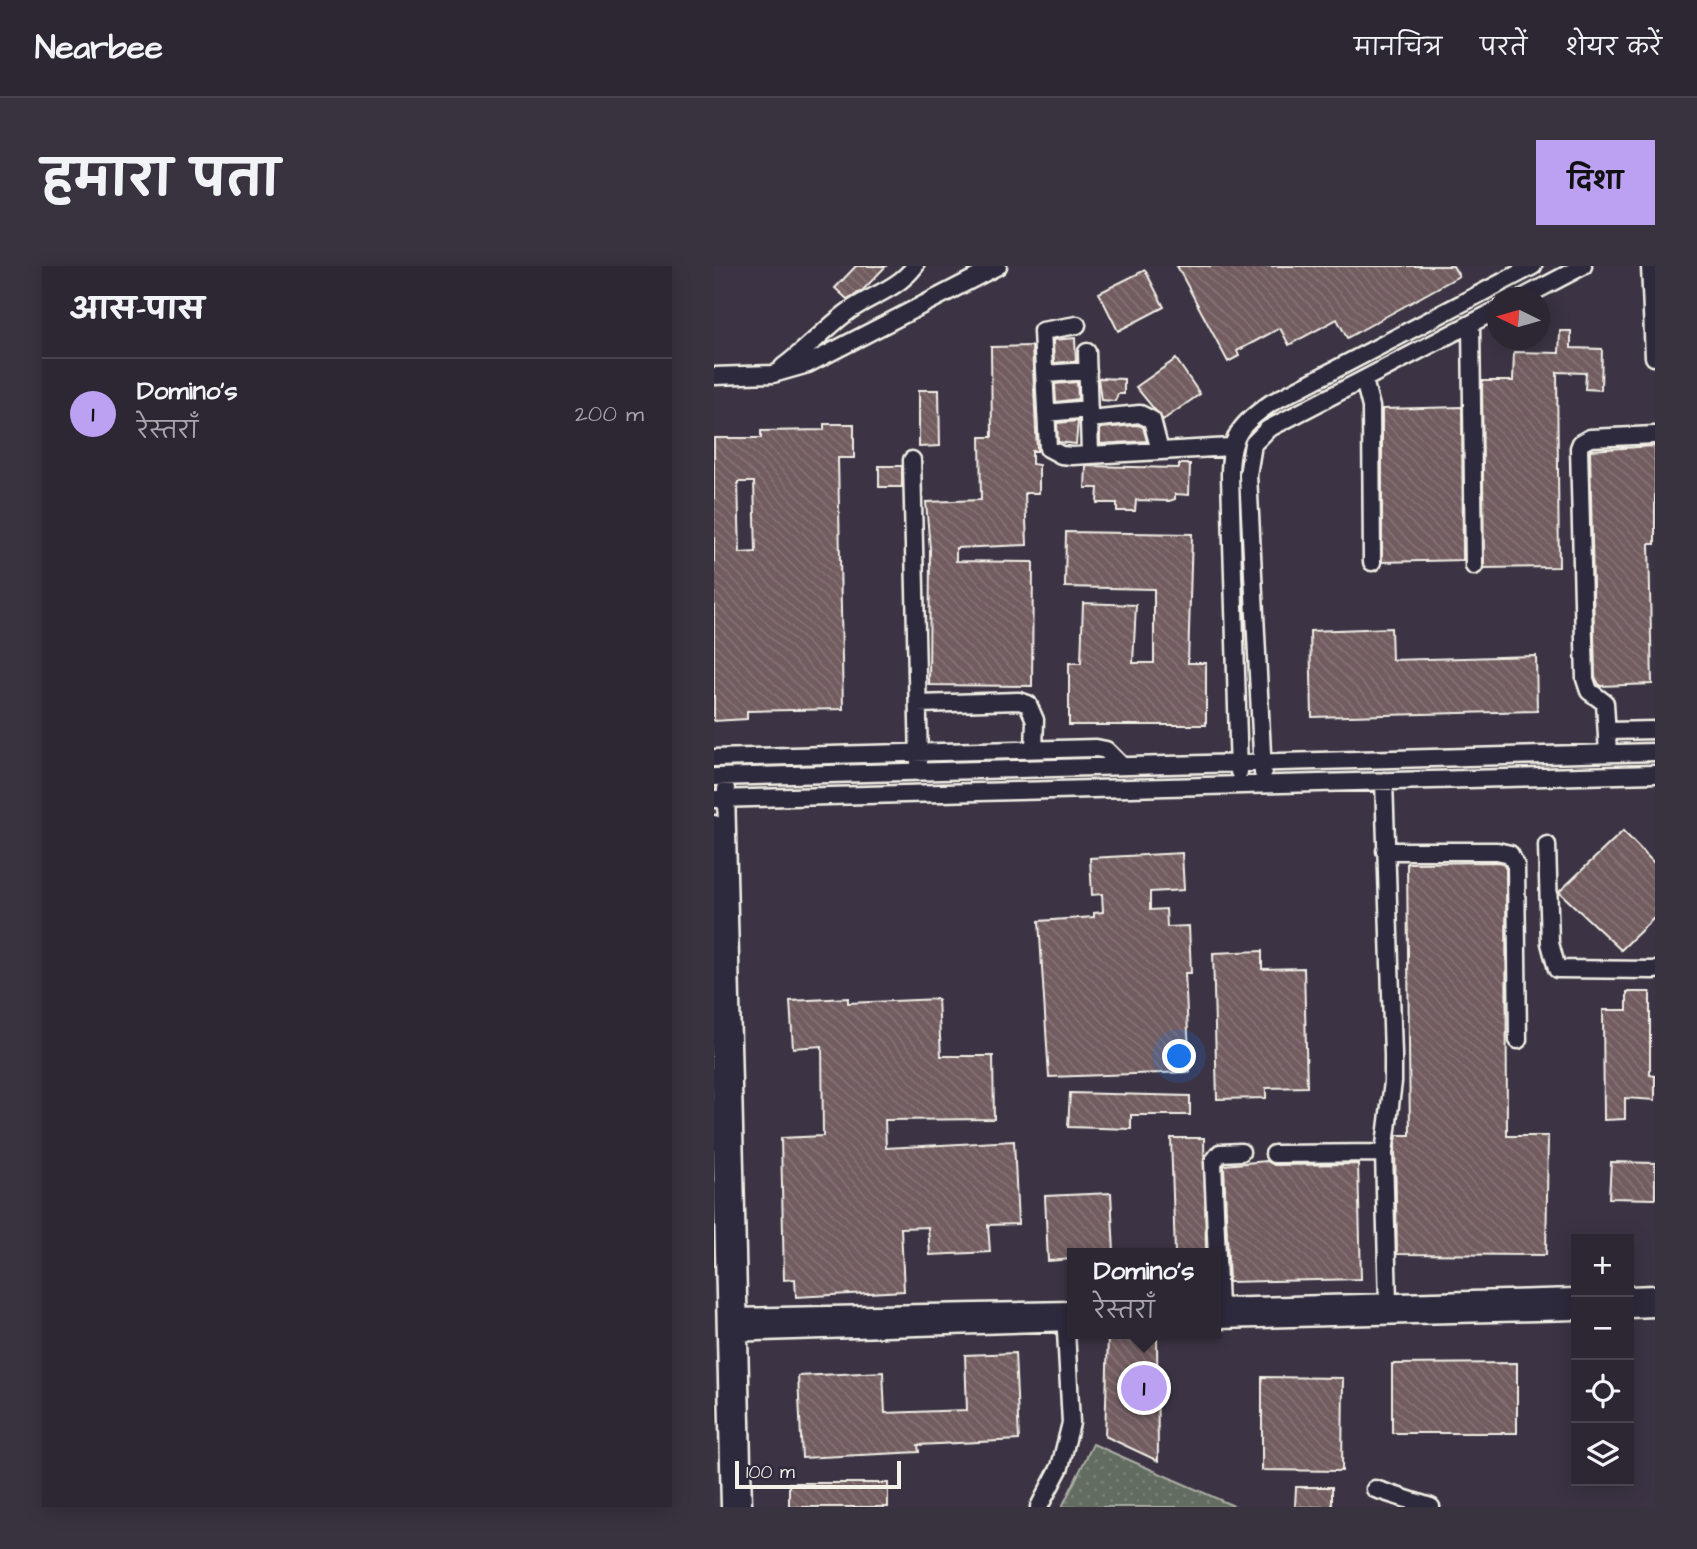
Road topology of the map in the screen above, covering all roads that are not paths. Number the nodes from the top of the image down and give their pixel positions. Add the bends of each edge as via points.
1 (915, 266) edge
2 (999, 266) edge
3 (1533, 266) edge
4 (1583, 266) edge
5 (1650, 266) edge
6 (1653, 283) edge
7 (1543, 287) edge
8 (1487, 315) edge
9 (1471, 324) junction
10 (1077, 325) dead end
11 (1087, 352) dead end
12 (1654, 356) edge
13 (1088, 371) junction
14 (772, 374) junction
15 (1045, 374) junction
16 (714, 376) edge
17 (1364, 380) junction
18 (1046, 413) junction
19 (1089, 414) junction
20 (1655, 435) edge
21 (1233, 442) junction
22 (1253, 444) junction
23 (1160, 451) junction
24 (1090, 455) junction
25 (912, 460) dead end
26 (1372, 562) dead end
27 (1474, 566) dead end
28 (918, 704) junction
29 (1655, 730) edge
30 (1608, 732) junction
31 (1034, 749) junction
32 (1655, 752) edge
33 (919, 753) junction
34 (1608, 753) junction
35 (714, 758) edge
36 (1239, 762) junction
37 (1263, 762) junction
38 (1122, 766) junction
39 (920, 771) junction
40 (1655, 774) edge
41 (720, 777) edge
42 (1384, 781) junction
43 (1264, 784) junction
44 (1238, 785) junction
45 (721, 799) edge
46 (714, 824) edge
47 (1547, 845) dead end
48 (1385, 851) junction
49 (1655, 970) edge
50 (1518, 1040) dead end
51 (1241, 1152) dead end
52 (1384, 1153) junction
53 (1273, 1154) dead end
54 (1215, 1248) edge
55 (1655, 1294) edge
56 (1634, 1295) edge
57 (1571, 1297) edge
58 (1388, 1303) junction
59 (1655, 1308) edge
60 (1634, 1309) edge
61 (1221, 1311) edge
62 (1221, 1311) edge
63 (1571, 1311) edge
64 (1067, 1316) edge
65 (732, 1325) junction
66 (1069, 1339) edge
67 (721, 1460) edge
68 (1375, 1489) dead end
69 (730, 1507) edge
70 (743, 1507) edge
71 (1039, 1507) edge
72 (1431, 1507) edge

1 - 14 street via 900,284 845,314 812,346
2 - 14 street via 808,364
3 - 21 street via 1271,403 1252,416
4 - 7 street
5 - 6 street
6 - 12 street
8 - 9 street
9 - 17 street
9 - 27 street
10 - 15 street via 1042,331
11 - 13 street
13 - 15 street
13 - 19 street
14 - 16 street
15 - 18 street
17 - 22 street via 1268,429
17 - 26 street via 1371,407
18 - 19 street
18 - 24 street via 1048,448 1061,455
19 - 23 street via 1140,414 1152,420
19 - 24 street
20 - 30 street via 1590,438 1579,447 1585,679 1589,691 1605,703
21 - 22 street
21 - 23 street
21 - 36 street
22 - 37 street via 1248,475
23 - 24 street
25 - 28 street
28 - 31 street via 1028,704 1035,720
28 - 33 street
29 - 30 street
30 - 34 street
31 - 33 street
31 - 38 street via 1096,748 1106,750
32 - 34 street
33 - 35 street
33 - 39 street
34 - 37 street
36 - 37 street
36 - 38 street
36 - 44 street
37 - 43 street
38 - 39 street
39 - 41 street
40 - 42 street
41 - 45 street
42 - 43 street
42 - 48 street
43 - 44 street
44 - 45 street
45 - 65 street
46 - 65 street
47 - 49 street via 1550,943 1557,969
48 - 50 street via 1510,854 1516,866
48 - 52 street via 1393,1083
51 - 54 street via 1220,1153 1213,1162
52 - 53 street
52 - 58 street
55 - 56 street
57 - 58 street
58 - 61 street
59 - 60 street
62 - 63 street
64 - 65 street
65 - 67 street
65 - 70 street
66 - 71 street via 1071,1423 1064,1458
67 - 69 street
68 - 72 street

